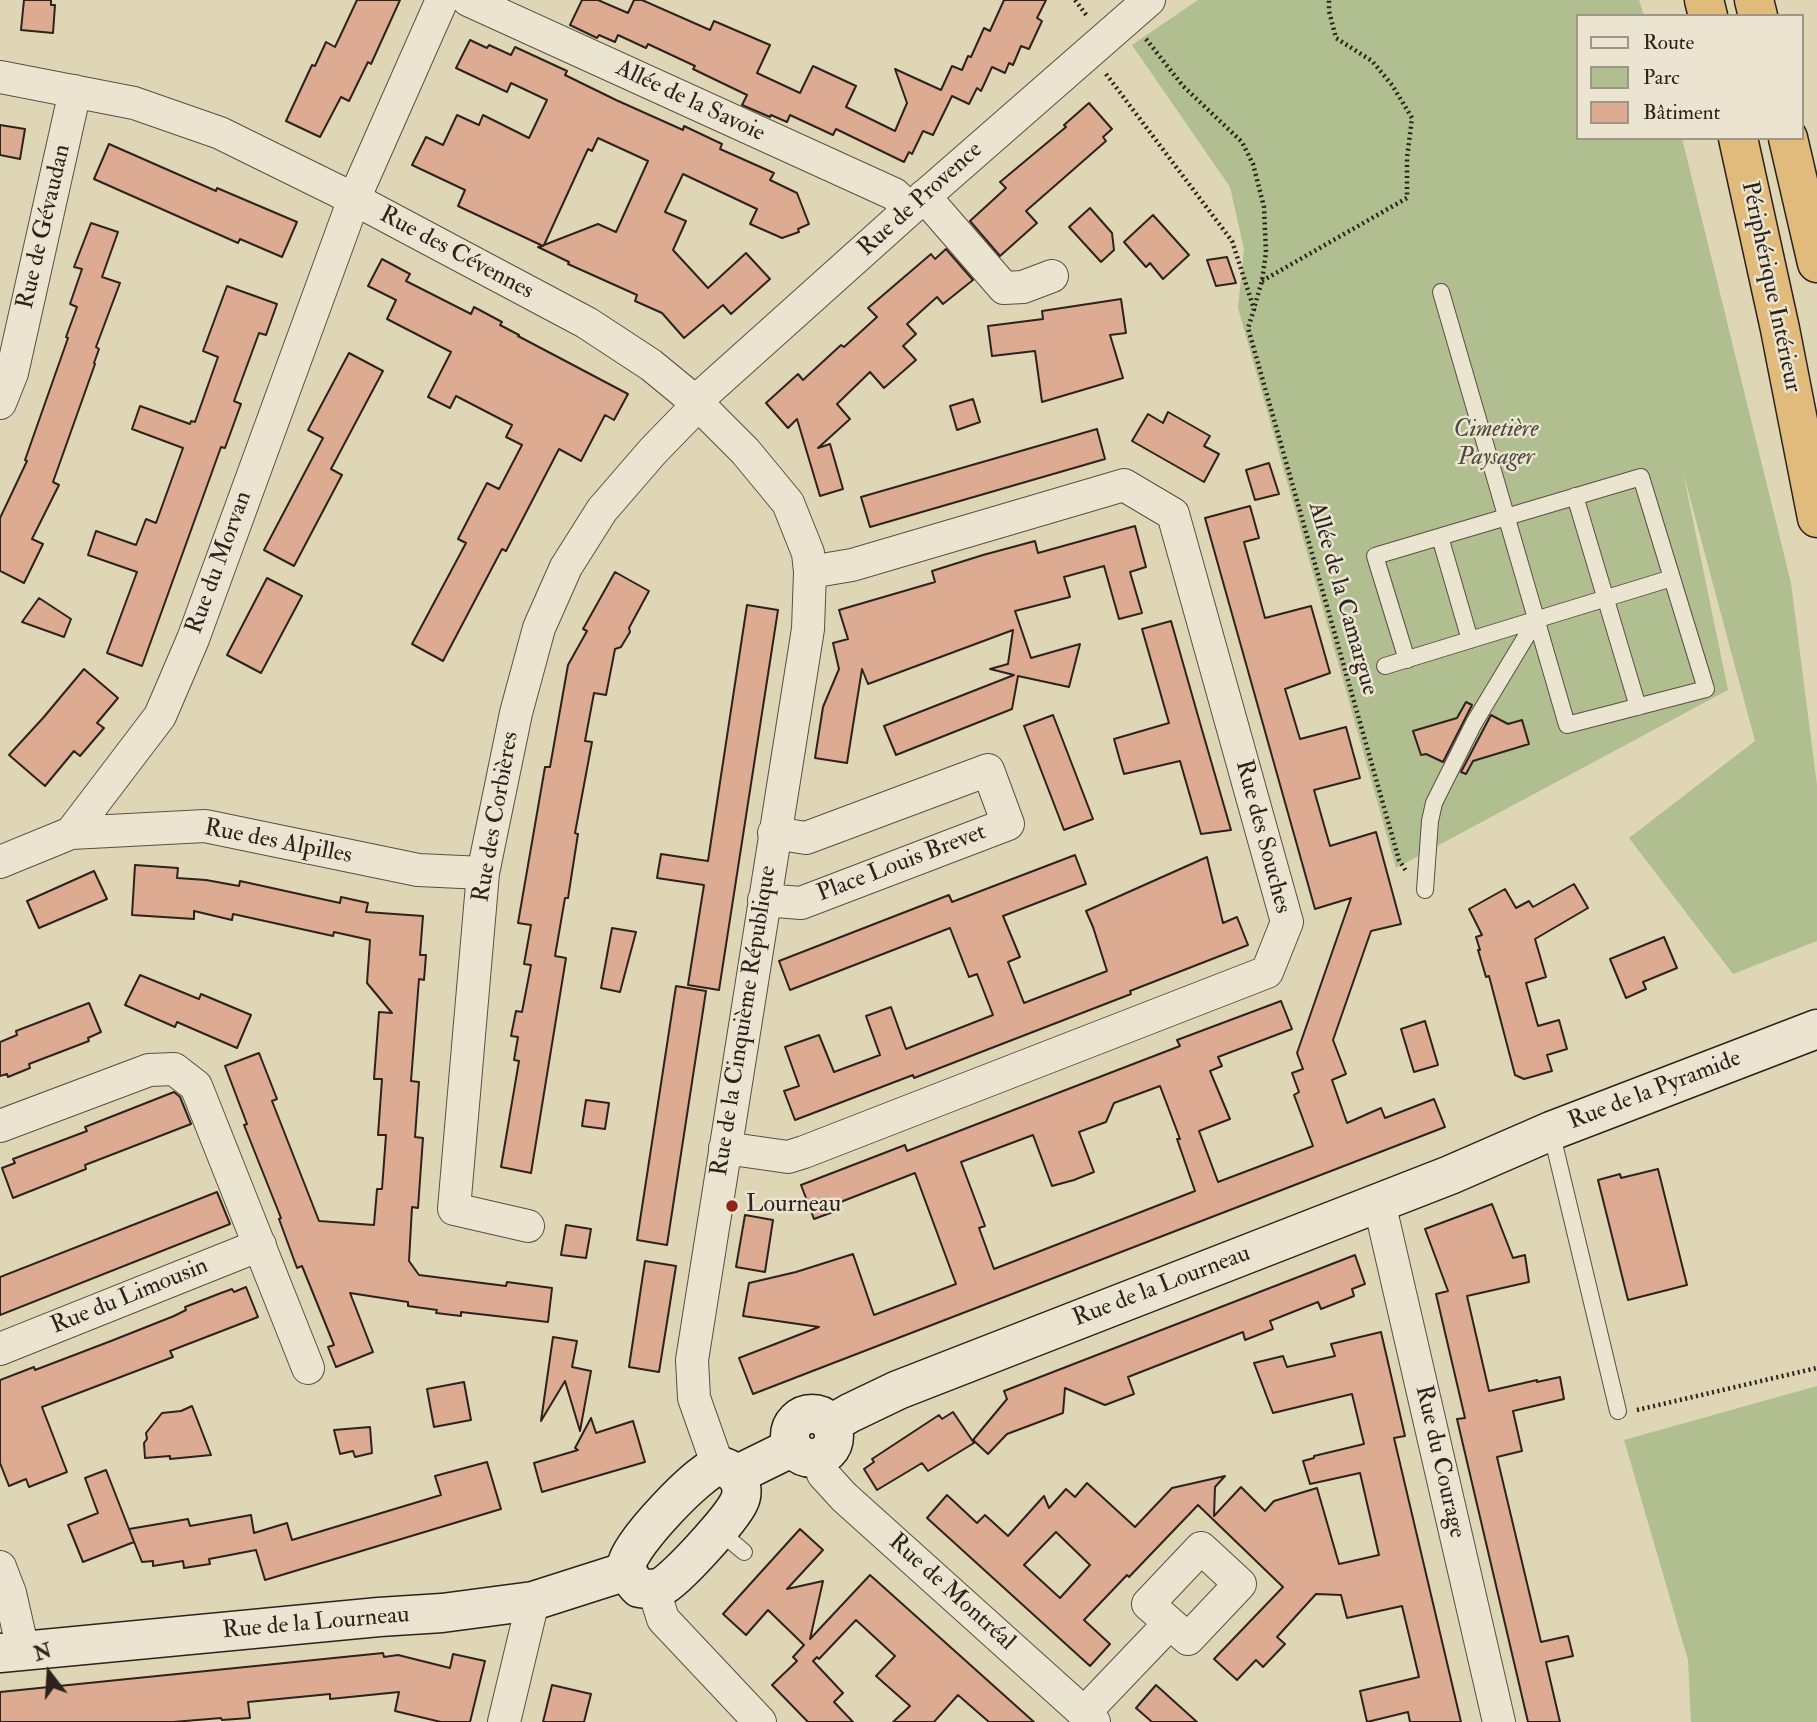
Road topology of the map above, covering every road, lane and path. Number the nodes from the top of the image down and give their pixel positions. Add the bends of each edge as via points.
1 (442, 0) edge
2 (468, 0) edge
3 (1329, 0) edge
4 (1139, 8) edge
5 (1089, 51) junction
6 (0, 77) edge
7 (75, 91) junction
8 (1738, 140) edge
9 (1788, 140) edge
10 (354, 200) junction
11 (917, 203) junction
12 (1817, 263) edge
13 (1052, 276) dead end
14 (1262, 281) junction
15 (1441, 292) dead end
16 (1254, 309) junction
17 (696, 402) junction
18 (0, 403) edge
19 (1576, 496) junction
20 (1506, 517) junction
21 (1817, 517) edge
22 (1440, 537) junction
23 (810, 572) junction
24 (1672, 578) junction
25 (1605, 598) junction
26 (1536, 620) junction
27 (1470, 640) junction
28 (1407, 660) junction
29 (1385, 666) dead end
30 (1638, 707) junction
31 (71, 832) junction
32 (774, 833) junction
33 (0, 862) edge
34 (484, 873) junction
35 (1425, 890) joint
36 (764, 900) junction
37 (1812, 1031) edge
38 (0, 1126) edge
39 (1551, 1131) junction
40 (725, 1148) junction
41 (1495, 1155) joint
42 (1379, 1202) junction
43 (528, 1226) dead end
44 (260, 1245) junction
45 (0, 1349) edge
46 (308, 1368) dead end
47 (1817, 1368) edge
48 (1618, 1411) joint
49 (814, 1443) junction
50 (727, 1470) junction
51 (0, 1567) edge
52 (641, 1580) junction
53 (533, 1601) junction
54 (1169, 1624) dead end
55 (12, 1652) edge
56 (1089, 1717) edge
57 (504, 1722) edge
58 (760, 1722) edge
59 (1499, 1722) edge

1 - 10 street, Rue du Morvan
2 - 11 street, Allée de la Savoie
3 - 14 path via 1336,38 1372,61 1412,118 1407,198
4 - 5 street, Rue de Provence
4 - 14 path, Allée de la Camargue via 1183,86 1242,142 1253,164 1264,207
5 - 11 street, Rue de Provence
5 - 16 path, Allée de la Camargue via 1232,242
6 - 7 street, Rue des Cévennes
7 - 10 street, Rue des Cévennes via 134,103 220,133
7 - 18 street, Rue de Gévaudan via 12,373
8 - 21 highway, Périphérique Intérieur
9 - 12 highway
10 - 17 street, Rue des Cévennes via 587,323 651,365
10 - 31 street, Rue du Morvan via 193,639 160,716
11 - 13 street, Allée de la Savoie via 1004,289
11 - 17 street, Rue de Provence
14 - 16 path, Allée de la Camargue
15 - 20 lane
16 - 35 path, Allée de la Camargue via 1248,328 1399,860
17 - 23 street, Rue des Cévennes via 788,503 808,553
17 - 34 street, Rue des Corbières via 602,510 566,567 539,628 516,713
19 - 20 lane
19 - 24 lane via 1641,477
19 - 25 lane
20 - 22 lane
20 - 26 lane
22 - 27 lane
22 - 28 lane via 1375,556
23 - 32 street, Rue de la Cinquième République via 808,629
23 - 40 street, Rue des Souches via 852,565 1124,485 1173,514 1287,922 1267,972 804,1152 788,1157
24 - 25 lane
24 - 30 lane via 1706,689
25 - 26 lane
25 - 30 lane
26 - 27 lane
26 - 30 lane via 1567,725
26 - 35 lane via 1474,723 1434,803
27 - 28 lane
28 - 29 lane
31 - 33 street, Rue du Morvan
31 - 34 street, Rue des Alpilles via 205,826 418,870
32 - 36 street, Rue de la Cinquième République
32 - 36 street, Place Louis Brevet via 806,838 988,769 1008,824 801,903
34 - 43 street, Rue des Corbières via 454,1209
36 - 40 street, Rue de la Cinquième République
37 - 39 street, Rue de la Pyramide
38 - 44 street via 149,1070 174,1069 196,1086
39 - 41 street, Rue de la Pyramide
39 - 48 lane
40 - 50 street, Rue de la Cinquième République via 692,1360 694,1398
41 - 42 street, Rue de la Lourneau
42 - 49 street, Rue de la Lourneau via 898,1390
42 - 59 street, Rue du Courage
44 - 45 street, Rue du Limousin
44 - 46 street
47 - 48 path
49 - 50 street, Rue de la Lourneau
49 - 56 street, Rue de Montréal via 823,1474 844,1497
50 - 52 street, Rue de la Lourneau via 696,1478 651,1527 630,1556
50 - 52 street, Rue de la Lourneau via 741,1486 731,1541 671,1581
51 - 55 street via 10,1593
52 - 53 street, Rue de la Lourneau
52 - 58 street via 663,1619
53 - 55 street, Rue de la Lourneau
53 - 57 street
54 - 56 street

